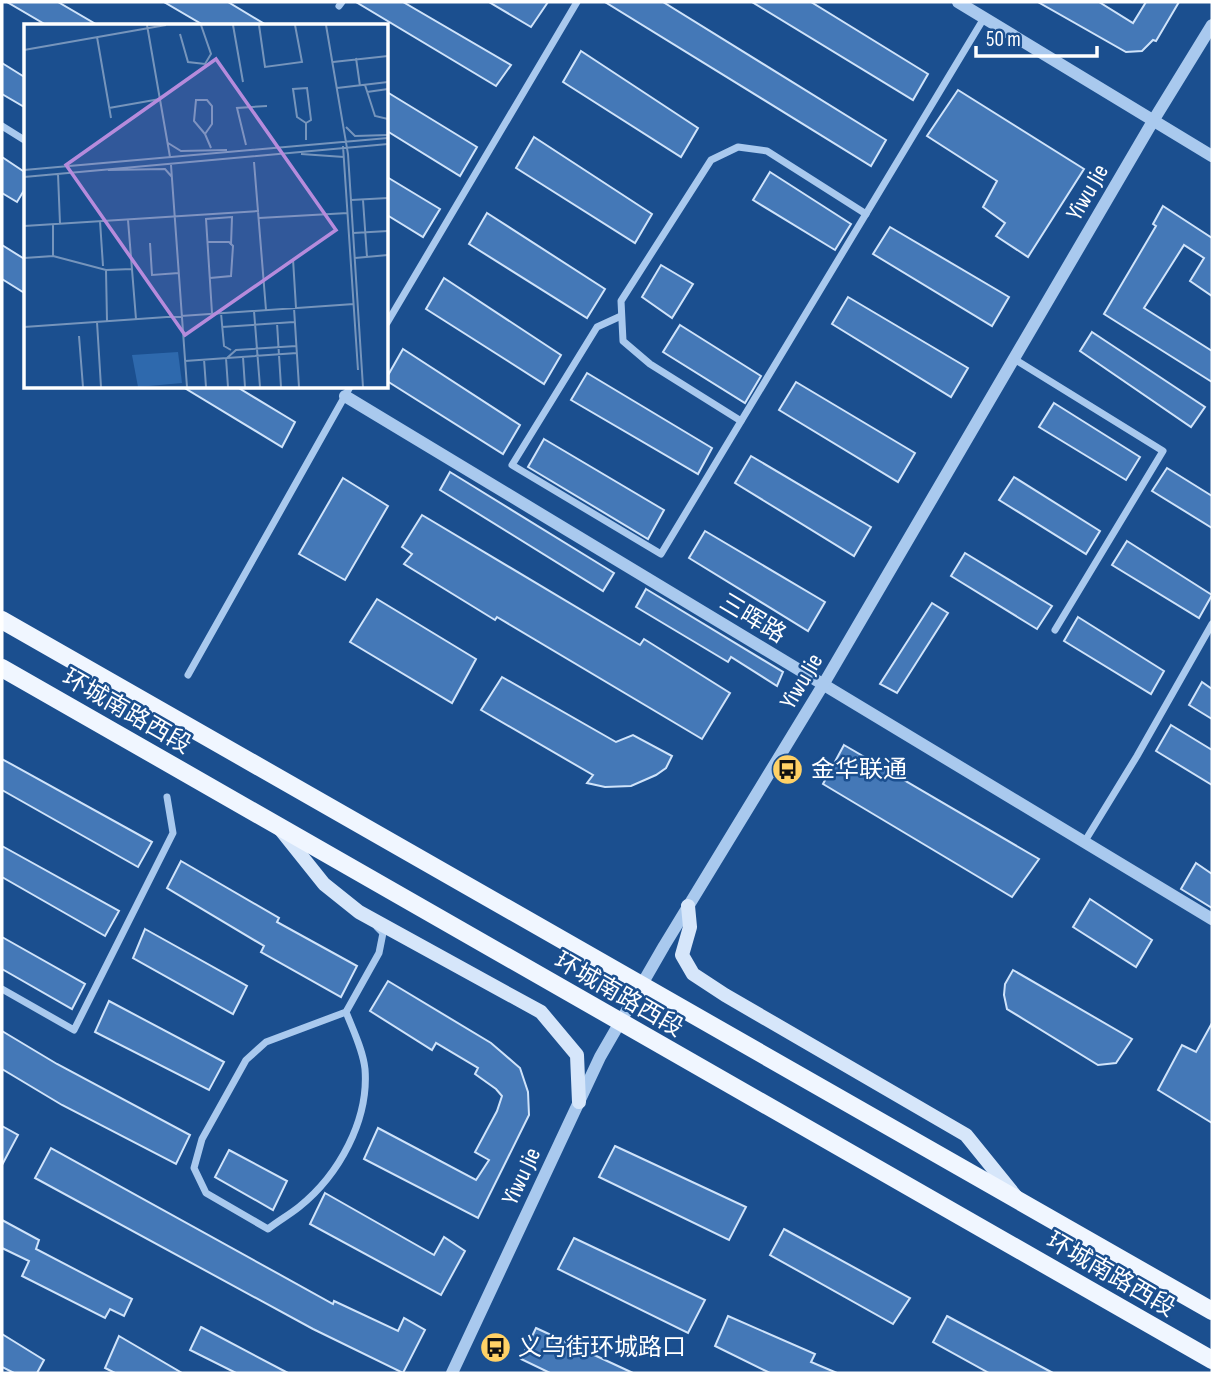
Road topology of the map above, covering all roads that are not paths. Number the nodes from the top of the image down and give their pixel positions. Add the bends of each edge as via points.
1 (577, 2) edge
2 (958, 2) edge
3 (984, 18) junction
4 (1212, 25) edge
5 (1153, 121) junction
6 (2, 127) edge
7 (24, 140) edge
8 (1212, 156) edge
9 (866, 215) junction
10 (621, 316) junction
11 (388, 321) edge
12 (1014, 359) junction
13 (347, 391) edge
14 (741, 421) junction
15 (2, 620) edge
16 (1212, 624) edge
17 (1055, 630) dead end
18 (2, 668) edge
19 (188, 675) dead end
20 (823, 685) junction
21 (166, 797) dead end
22 (276, 825) junction
23 (1085, 841) junction
24 (688, 906) junction
25 (367, 916) junction
26 (1212, 919) edge
27 (642, 986) junction
28 (2, 989) edge
29 (346, 1012) junction
30 (620, 1023) junction
31 (579, 1102) junction
32 (1020, 1202) junction
33 (1212, 1311) edge
34 (1212, 1360) edge
35 (453, 1373) edge

1 - 11 street
2 - 3 street
3 - 5 street
3 - 9 street
4 - 5 street, Yiwu Jie
5 - 8 street
5 - 12 street, Yiwu Jie
6 - 7 street
9 - 10 street via 767,151 738,147 711,160 621,301
9 - 14 street
10 - 14 street via 623,341 650,364
10 - 14 street via 597,327 512,465 661,554
12 - 17 street via 1163,451
12 - 20 street, Yiwu Jie
13 - 19 street
13 - 20 street, 三晖路
15 - 27 main road, 环城南路西段
16 - 23 street
18 - 22 main road, 环城南路西段
20 - 23 street, 三晖路
20 - 24 street, Yiwu Jie
21 - 28 street via 173,833 74,1030
22 - 25 main road via 324,884
22 - 30 main road, 环城南路西段
23 - 26 street, 三晖路
24 - 27 street, Yiwu Jie
24 - 32 main road via 690,927 682,955 693,974 966,1135
25 - 29 street via 383,933 379,953
25 - 31 main road via 541,1012 577,1055
27 - 30 street, Yiwu Jie
27 - 32 main road, 环城南路西段
29 - 29 street via 266,1042 246,1060 202,1139 194,1168 206,1193 268,1229 301,1206 327,1177 358,1126 365,1098 365,1067
30 - 31 street, Yiwu Jie
30 - 34 main road, 环城南路西段
31 - 35 street, Yiwu Jie
32 - 33 main road, 环城南路西段

